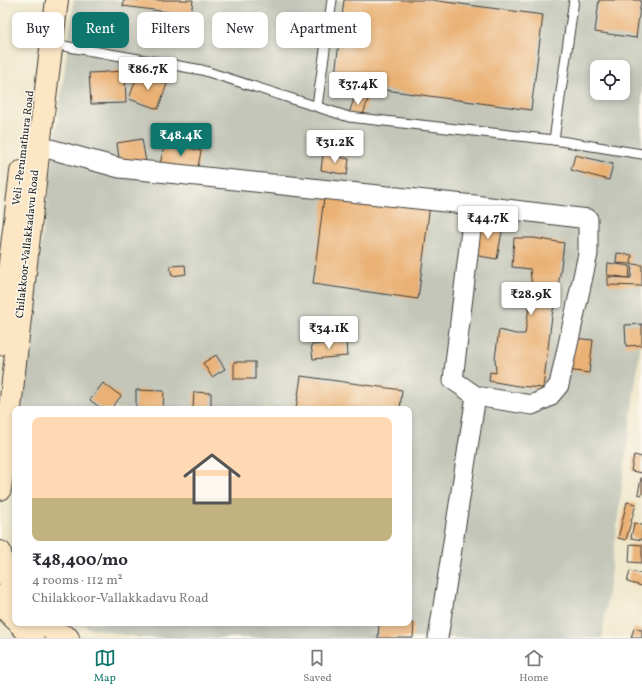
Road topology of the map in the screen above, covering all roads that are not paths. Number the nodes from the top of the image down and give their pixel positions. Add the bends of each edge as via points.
1 (42, 0) edge
2 (57, 0) edge
3 (332, 0) edge
4 (574, 0) edge
5 (56, 12) edge
6 (64, 46) edge
7 (51, 48) edge
8 (317, 106) junction
9 (554, 140) junction
10 (39, 146) junction
11 (642, 154) edge
12 (474, 205) junction
13 (0, 344) edge
14 (476, 396) junction
15 (0, 489) edge
16 (0, 552) edge
17 (12, 586) edge
18 (0, 597) edge
19 (12, 616) edge
20 (22, 626) edge
21 (48, 626) edge
22 (33, 638) edge
23 (68, 638) edge
24 (438, 638) edge

1 - 13 main road, Veli -Perumathura Road
2 - 5 main road, Chilakkoor-Vallakkadavu Road
3 - 8 lane
4 - 9 lane
6 - 8 lane via 202,70
7 - 10 main road, Chilakkoor-Vallakkadavu Road
8 - 9 lane via 349,116
9 - 11 lane
10 - 12 street via 120,168
10 - 15 main road, Chilakkoor-Vallakkadavu Road
12 - 14 street via 453,380
12 - 14 street via 588,219 588,254 559,385 549,397 532,406
14 - 24 street
16 - 17 main road via 2,568
18 - 19 main road via 5,609
20 - 22 main road
21 - 23 main road

